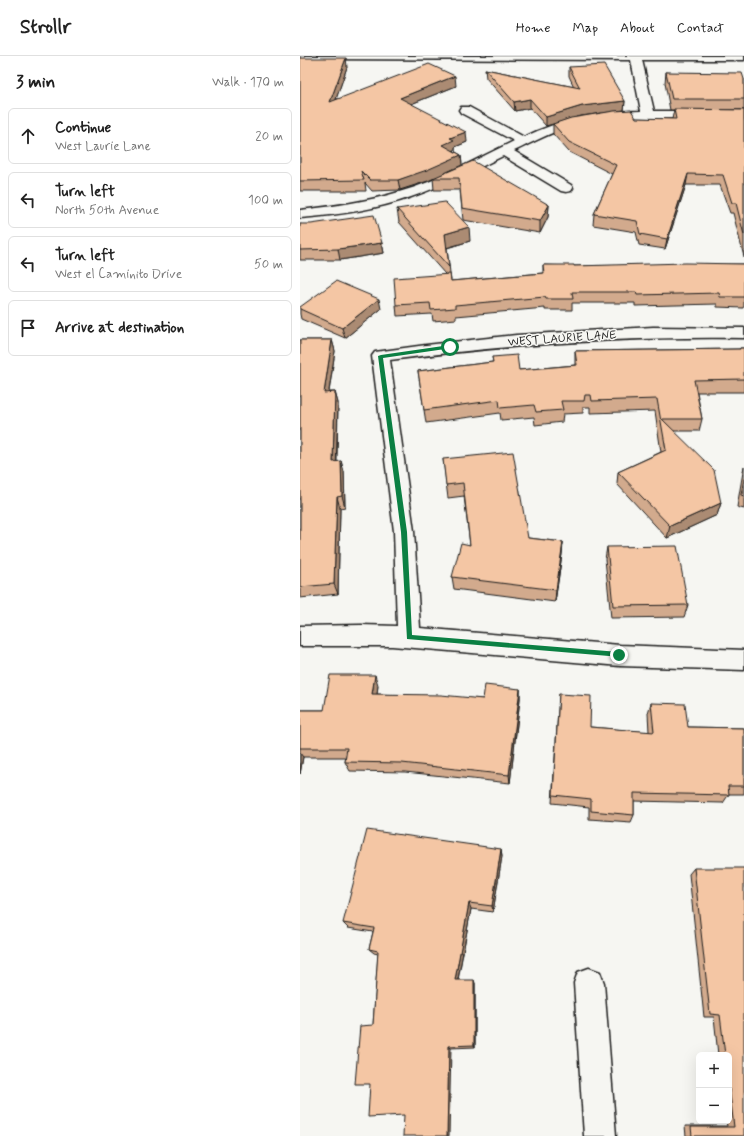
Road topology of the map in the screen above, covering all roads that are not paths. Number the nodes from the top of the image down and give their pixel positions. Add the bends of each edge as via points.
1 (304, 56) edge
2 (412, 56) edge
3 (636, 56) edge
4 (730, 56) edge
5 (744, 57) edge
6 (465, 110) dead end
7 (648, 114) junction
8 (744, 115) edge
9 (524, 142) junction
10 (504, 151) junction
11 (566, 188) dead end
12 (300, 214) edge
13 (744, 333) edge
14 (300, 636) edge
15 (409, 637) junction
16 (744, 660) edge
17 (589, 983) dead end
18 (600, 1136) edge

1 - 2 street
2 - 3 street
3 - 4 street
3 - 7 street
4 - 5 street
6 - 9 street
7 - 8 street
7 - 9 street via 620,115 566,124
9 - 10 street
10 - 11 street
10 - 12 street via 405,195 350,209
13 - 15 street, WEST LAURIE LANE via 595,334 381,356 404,532
14 - 15 street via 336,634
15 - 16 street via 546,650 698,660
17 - 18 street

